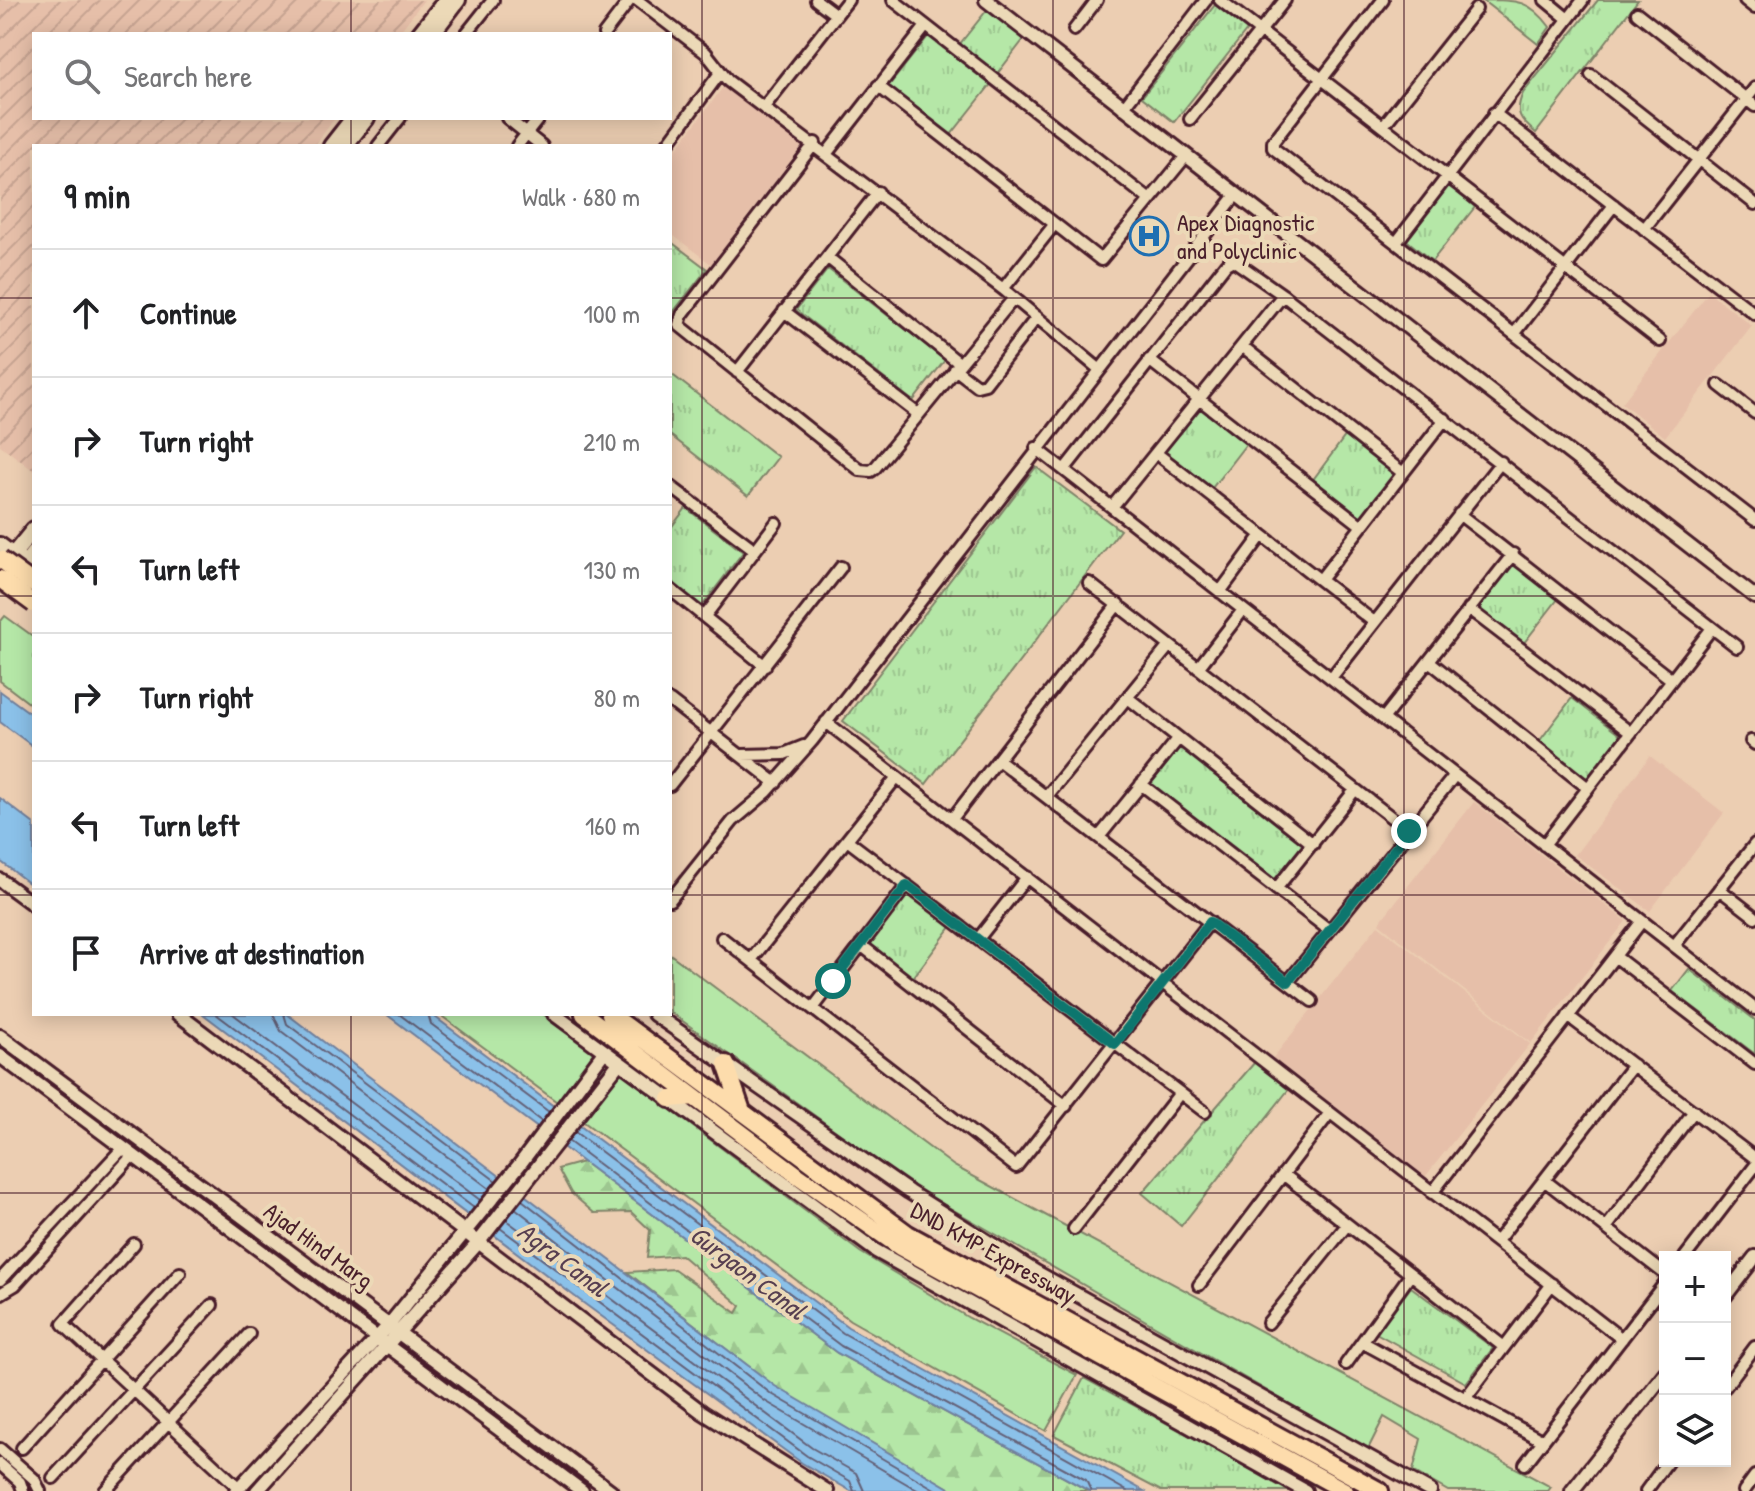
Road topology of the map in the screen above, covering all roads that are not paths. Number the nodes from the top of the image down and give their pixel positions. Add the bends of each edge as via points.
1 (446, 0) edge
2 (458, 0) edge
3 (493, 0) edge
4 (630, 0) edge
5 (637, 0) edge
6 (816, 0) edge
7 (848, 0) edge
8 (893, 0) edge
9 (986, 0) edge
10 (1097, 0) edge
11 (1206, 0) edge
12 (1220, 0) edge
13 (1285, 0) edge
14 (1383, 0) edge
15 (1545, 0) edge
16 (1583, 0) edge
17 (1745, 0) edge
18 (1755, 8) edge
19 (1476, 9) dead end
20 (1637, 13) dead end
21 (836, 15) junction
22 (1568, 19) junction
23 (926, 26) junction
24 (1074, 30) dead end
25 (1261, 31) junction
26 (421, 32) edge
27 (434, 32) edge
28 (468, 32) edge
29 (606, 32) edge
30 (720, 73) junction
31 (1591, 75) dead end
32 (1322, 78) junction
33 (878, 86) junction
34 (1755, 88) edge
35 (1750, 102) edge
36 (764, 107) junction
37 (1123, 108) junction
38 (1494, 113) junction
39 (1190, 119) dead end
40 (351, 120) edge
41 (365, 120) edge
42 (398, 120) edge
43 (510, 120) edge
44 (538, 120) edge
45 (1383, 126) junction
46 (527, 134) junction
47 (815, 143) junction
48 (333, 144) edge
49 (347, 144) edge
50 (380, 144) edge
51 (519, 144) edge
52 (540, 144) edge
53 (667, 144) edge
54 (827, 153) junction
55 (1186, 156) junction
56 (1698, 158) junction
57 (1446, 175) junction
58 (878, 192) junction
59 (1236, 195) junction
60 (1150, 200) junction
61 (1755, 204) edge
62 (1614, 205) junction
63 (1054, 225) junction
64 (1644, 229) junction
65 (1396, 243) junction
66 (827, 257) junction
67 (1565, 268) junction
68 (1003, 289) junction
69 (1283, 295) junction
70 (1014, 298) junction
71 (784, 311) junction
72 (1755, 314) edge
73 (1037, 317) junction
74 (1515, 333) junction
75 (1660, 341) dead end
76 (1242, 346) junction
77 (1149, 360) junction
78 (957, 366) junction
79 (1099, 369) junction
80 (737, 372) junction
81 (1719, 385) dead end
82 (1199, 399) junction
83 (1755, 413) edge
84 (918, 414) junction
85 (1445, 419) junction
86 (1036, 448) junction
87 (1156, 453) junction
88 (1501, 462) junction
89 (1064, 470) junction
90 (1403, 473) junction
91 (672, 488) edge
92 (1112, 507) junction
93 (1459, 514) junction
94 (1755, 520) edge
95 (776, 523) dead end
96 (1362, 526) junction
97 (32, 534) edge
98 (1262, 535) junction
99 (0, 544) edge
100 (755, 550) junction
101 (1513, 554) junction
102 (22, 559) edge
103 (841, 567) dead end
104 (0, 571) edge
105 (32, 580) edge
106 (1320, 580) junction
107 (1089, 583) dead end
108 (1, 589) edge
109 (672, 591) edge
110 (1220, 592) junction
111 (1755, 597) edge
112 (32, 603) edge
113 (1118, 604) junction
114 (1469, 609) junction
115 (1243, 610) junction
116 (32, 611) edge
117 (705, 616) junction
118 (1374, 622) junction
119 (1712, 628) junction
120 (1169, 646) junction
121 (1737, 647) dead end
122 (1429, 661) junction
123 (765, 666) junction
124 (1198, 668) junction
125 (1331, 678) junction
126 (1672, 680) junction
127 (1128, 698) junction
128 (672, 703) edge
129 (1383, 719) junction
130 (826, 722) junction
131 (711, 733) junction
132 (1631, 733) junction
133 (1178, 739) junction
134 (812, 741) junction
135 (740, 755) junction
136 (998, 760) junction
137 (1455, 775) junction
138 (897, 777) junction
139 (672, 782) edge
140 (776, 783) junction
141 (1141, 784) junction
142 (1588, 788) junction
143 (1355, 790) junction
144 (1047, 796) junction
145 (952, 819) junction
146 (1409, 831) junction
147 (1099, 837) junction
148 (847, 840) junction
149 (1313, 844) junction
150 (1755, 844) edge
151 (1544, 845) junction
152 (1027, 877) junction
153 (0, 880) edge
154 (907, 885) junction
155 (1276, 889) junction
156 (1719, 889) junction
157 (672, 897) edge
158 (32, 904) edge
159 (1755, 917) edge
160 (1642, 921) junction
161 (1210, 922) junction
162 (1329, 930) junction
163 (722, 938) dead end
164 (978, 939) junction
165 (861, 945) junction
166 (1674, 946) junction
167 (1616, 957) junction
168 (751, 960) junction
169 (1163, 982) junction
170 (1288, 982) junction
171 (1312, 1001) dead end
172 (814, 1007) junction
173 (1755, 1009) edge
174 (181, 1016) edge
175 (557, 1016) edge
176 (587, 1016) edge
177 (613, 1016) edge
178 (657, 1016) edge
179 (1568, 1016) junction
180 (0, 1036) edge
181 (1115, 1044) junction
182 (604, 1052) junction
183 (0, 1056) edge
184 (619, 1063) junction
185 (726, 1064) junction
186 (1755, 1064) edge
187 (1633, 1065) junction
188 (1180, 1093) junction
189 (694, 1097) junction
190 (670, 1099) junction
191 (1066, 1106) junction
192 (742, 1111) junction
193 (1694, 1111) junction
194 (1205, 1112) dead end
195 (1329, 1114) junction
196 (128, 1151) junction
197 (1755, 1158) edge
198 (1755, 1166) edge
199 (516, 1169) junction
200 (1283, 1174) junction
201 (528, 1180) junction
202 (1544, 1180) junction
203 (1432, 1193) junction
204 (1347, 1225) junction
205 (1606, 1228) junction
206 (1074, 1229) dead end
207 (468, 1230) junction
208 (481, 1239) junction
209 (1497, 1241) junction
210 (134, 1244) dead end
211 (1690, 1251) edge
212 (1755, 1257) edge
213 (1659, 1269) edge
214 (180, 1273) dead end
215 (1411, 1274) junction
216 (0, 1280) edge
217 (1552, 1284) junction
218 (1199, 1285) dead end
219 (1731, 1288) edge
220 (1659, 1291) edge
221 (0, 1294) edge
222 (212, 1305) dead end
223 (1268, 1323) dead end
224 (394, 1328) junction
225 (249, 1334) dead end
226 (1622, 1339) junction
227 (382, 1340) junction
228 (1362, 1342) junction
229 (1504, 1347) junction
230 (1755, 1347) edge
231 (100, 1361) junction
232 (1346, 1364) dead end
233 (1731, 1379) edge
234 (1659, 1381) edge
235 (133, 1391) junction
236 (1467, 1396) junction
237 (168, 1422) junction
238 (1543, 1441) junction
239 (22, 1448) dead end
240 (0, 1449) edge
241 (0, 1464) edge
242 (1525, 1464) dead end
243 (1664, 1467) edge
244 (1755, 1476) edge
245 (53, 1478) dead end
246 (237, 1489) edge
247 (23, 1491) edge
248 (40, 1491) edge
249 (105, 1491) edge
250 (257, 1491) edge
251 (582, 1491) edge
252 (611, 1491) edge
253 (827, 1491) edge
254 (1305, 1491) edge
255 (1345, 1491) edge
256 (1380, 1491) edge
257 (1430, 1491) edge
258 (1572, 1491) edge
259 (1646, 1491) edge
260 (1744, 1491) edge

1 - 26 main road
2 - 27 main road
3 - 28 street
4 - 29 street
5 - 30 street via 706,53
6 - 21 street
7 - 21 street
8 - 23 street
9 - 37 street
10 - 24 street
11 - 37 street
12 - 25 street
13 - 25 street
14 - 32 street
15 - 22 street
16 - 22 street
17 - 18 street
19 - 45 street
20 - 35 street
21 - 36 street
22 - 38 street
23 - 33 street
23 - 60 street
25 - 32 street
25 - 39 street
30 - 36 street
30 - 53 street
31 - 56 street
32 - 45 street
32 - 65 street via 1273,148
33 - 54 street
33 - 63 street
34 - 35 street
35 - 56 street
36 - 47 street
37 - 55 street
38 - 57 street
38 - 62 street
40 - 48 main road
41 - 49 main road
42 - 50 street
43 - 46 street
44 - 46 street
45 - 57 street
46 - 51 street
46 - 52 street
47 - 54 street
47 - 80 street via 679,319 683,330
54 - 58 street
55 - 59 street
55 - 60 street
56 - 61 street
56 - 64 street
57 - 65 street
57 - 67 street
58 - 66 street
58 - 68 street
59 - 79 street
59 - 111 street
60 - 63 street via 1101,260
62 - 64 street
62 - 67 street
63 - 68 street
64 - 72 street
65 - 74 street
66 - 71 street
66 - 78 street
67 - 74 street
67 - 75 street
68 - 70 street
69 - 76 street
69 - 77 street via 1237,261 1229,261
69 - 85 street
70 - 73 street
70 - 78 street
71 - 80 street
71 - 84 street
73 - 78 street via 985,384 977,386
73 - 79 street
74 - 94 street
76 - 82 street
76 - 90 street
77 - 82 street
77 - 89 street
78 - 84 street
79 - 86 street
80 - 84 street via 866,472 875,468
81 - 83 street
82 - 87 street
82 - 96 street
85 - 88 street
85 - 90 street
86 - 89 street
86 - 130 street
87 - 92 street
87 - 98 street
88 - 93 street
88 - 119 street
89 - 92 street
90 - 96 street
91 - 100 street
92 - 110 street
93 - 101 street
93 - 118 street
95 - 100 street
96 - 106 street
97 - 102 main road
98 - 106 street
98 - 110 street
99 - 102 street
100 - 117 street
101 - 114 street
101 - 126 street
102 - 104 main road
102 - 105 highway, bridge
102 - 108 main road
103 - 123 street
106 - 118 street
107 - 113 street
108 - 112 highway, bridge
108 - 116 street
109 - 117 street
110 - 115 street
113 - 120 street
113 - 136 street
114 - 122 street
114 - 132 street
115 - 124 street
115 - 125 street
117 - 123 street
118 - 125 street
119 - 121 street
119 - 126 street
120 - 124 street
120 - 127 street
122 - 129 street
122 - 142 street
123 - 131 street
124 - 143 street
125 - 129 street
126 - 132 street
127 - 133 street
127 - 144 street
128 - 131 street
129 - 137 street
130 - 134 street
130 - 138 street
131 - 135 street
131 - 139 street
132 - 142 street
133 - 141 street
133 - 149 street
134 - 135 street via 784,754
134 - 140 street
135 - 140 street
136 - 144 street
136 - 145 street
137 - 146 street
137 - 151 street
138 - 145 street
138 - 148 street
140 - 157 street via 733,821
141 - 147 street
141 - 155 street
142 - 151 street
143 - 146 street
143 - 149 street
144 - 147 street
145 - 152 street
146 - 162 street
147 - 161 street
148 - 154 street
148 - 168 street
149 - 155 street
150 - 156 street
151 - 160 street
152 - 164 street
152 - 169 street
153 - 158 street
154 - 164 street
154 - 165 street
155 - 162 street
156 - 159 street
156 - 166 street
160 - 166 street
160 - 167 street
161 - 169 street
161 - 170 street
162 - 170 street
163 - 168 street
164 - 181 street
165 - 172 street
165 - 191 street
166 - 173 street
167 - 179 street
167 - 186 street
168 - 172 street
169 - 181 street
169 - 195 street
170 - 171 street
172 - 191 street via 1013,1166 1020,1165
174 - 207 street
175 - 182 street
176 - 189 highway, DND KMP Expressway
177 - 192 highway, DND KMP Expressway
178 - 185 street
179 - 187 street
179 - 203 street
180 - 224 street, Ajad Hind Marg
181 - 188 street
181 - 191 street
182 - 184 street
182 - 199 street
183 - 196 street
184 - 190 street
184 - 201 street
185 - 192 highway
185 - 257 street via 909,1192 1036,1272
187 - 193 street
187 - 202 street
188 - 194 street
188 - 206 street
189 - 190 highway
189 - 255 highway, DND KMP Expressway via 900,1247
190 - 254 street via 876,1251
192 - 256 highway, DND KMP Expressway via 908,1234
193 - 197 street
193 - 205 street
195 - 200 street
195 - 203 street
196 - 216 street
196 - 221 street via 15,1285
196 - 227 street
198 - 211 street
199 - 201 street
199 - 207 street
200 - 204 street
200 - 218 street
201 - 208 street
202 - 205 street
202 - 209 street
203 - 209 street
204 - 215 street
204 - 223 street
205 - 213 street
207 - 208 street
207 - 224 street
208 - 224 street
208 - 253 street via 702,1412
209 - 217 street
210 - 231 street via 64,1320 65,1328
212 - 219 street
214 - 231 street
215 - 228 street
215 - 229 street
217 - 226 street
217 - 229 street
220 - 226 street
222 - 235 street
224 - 227 street
224 - 252 street, Ajad Hind Marg
225 - 237 street
226 - 238 street
227 - 246 street
227 - 250 street
227 - 251 street
228 - 232 street
228 - 236 street
229 - 236 street
230 - 233 street
231 - 235 street
231 - 239 street
234 - 258 street
235 - 237 street
235 - 245 street
236 - 238 street
237 - 246 street
237 - 249 street
238 - 242 street
240 - 248 street
241 - 247 street
243 - 259 street
244 - 260 street

